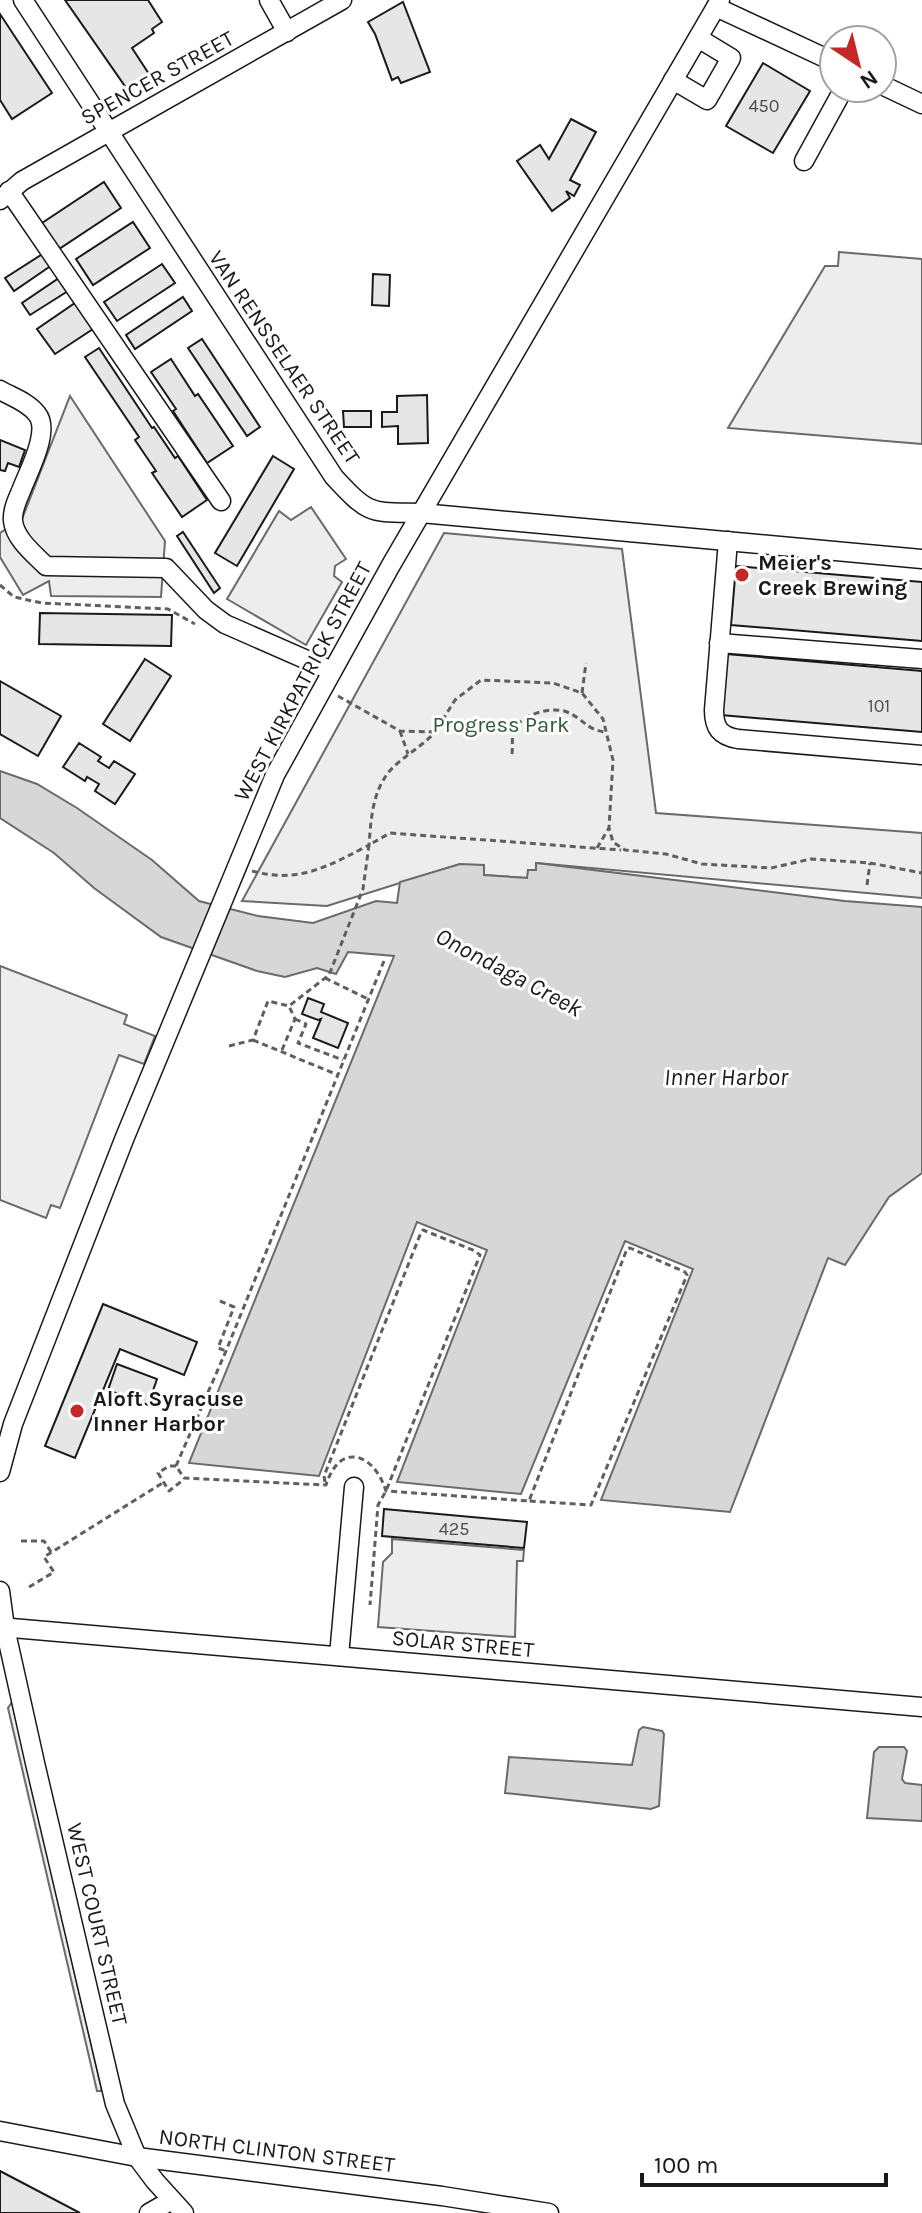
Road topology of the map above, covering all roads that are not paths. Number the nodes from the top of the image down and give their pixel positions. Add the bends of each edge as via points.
1 (23, 0) edge
2 (269, 0) edge
3 (342, 0) edge
4 (718, 3) edge
5 (287, 32) junction
6 (698, 38) junction
7 (818, 54) edge
8 (673, 80) junction
9 (898, 93) edge
10 (835, 104) edge
11 (922, 104) edge
12 (108, 131) junction
13 (804, 161) dead end
14 (5, 196) edge
15 (0, 390) edge
16 (221, 501) dead end
17 (421, 513) junction
18 (728, 541) junction
19 (922, 559) edge
20 (719, 643) junction
21 (922, 659) edge
22 (328, 679) junction
23 (922, 755) edge
24 (0, 1472) edge
25 (354, 1487) dead end
26 (0, 1591) edge
27 (3, 1627) edge
28 (339, 1656) junction
29 (922, 1707) edge
30 (0, 2131) edge
31 (137, 2157) junction
32 (178, 2206) edge
33 (149, 2213) edge
34 (549, 2213) edge

1 - 12 street, VAN RENSSELAER STREET
2 - 5 street
3 - 5 street, SPENCER STREET
4 - 6 street, WEST KIRKPATRICK STREET
4 - 7 street
5 - 12 street, SPENCER STREET
6 - 8 street, WEST KIRKPATRICK STREET
6 - 8 street via 731,58 707,100
8 - 17 street, WEST KIRKPATRICK STREET
9 - 11 street
10 - 13 street
12 - 14 street, SPENCER STREET
12 - 17 street, VAN RENSSELAER STREET via 334,477 375,512
14 - 16 street
15 - 22 street via 24,403 43,424 13,522 19,537 46,566 166,568 225,624
17 - 18 street, VAN RENSSELAER STREET
17 - 22 street, WEST KIRKPATRICK STREET
18 - 19 street, VAN RENSSELAER STREET
18 - 20 street
20 - 21 street
20 - 23 street via 714,723 727,737
22 - 24 street, WEST KIRKPATRICK STREET via 275,775 222,897 13,1424
25 - 28 street
26 - 27 street
27 - 28 street, SOLAR STREET
27 - 31 street, WEST COURT STREET via 115,2104
28 - 29 street, SOLAR STREET
30 - 31 street, NORTH CLINTON STREET
31 - 32 street, WEST COURT STREET
31 - 34 street, NORTH CLINTON STREET
32 - 33 street

